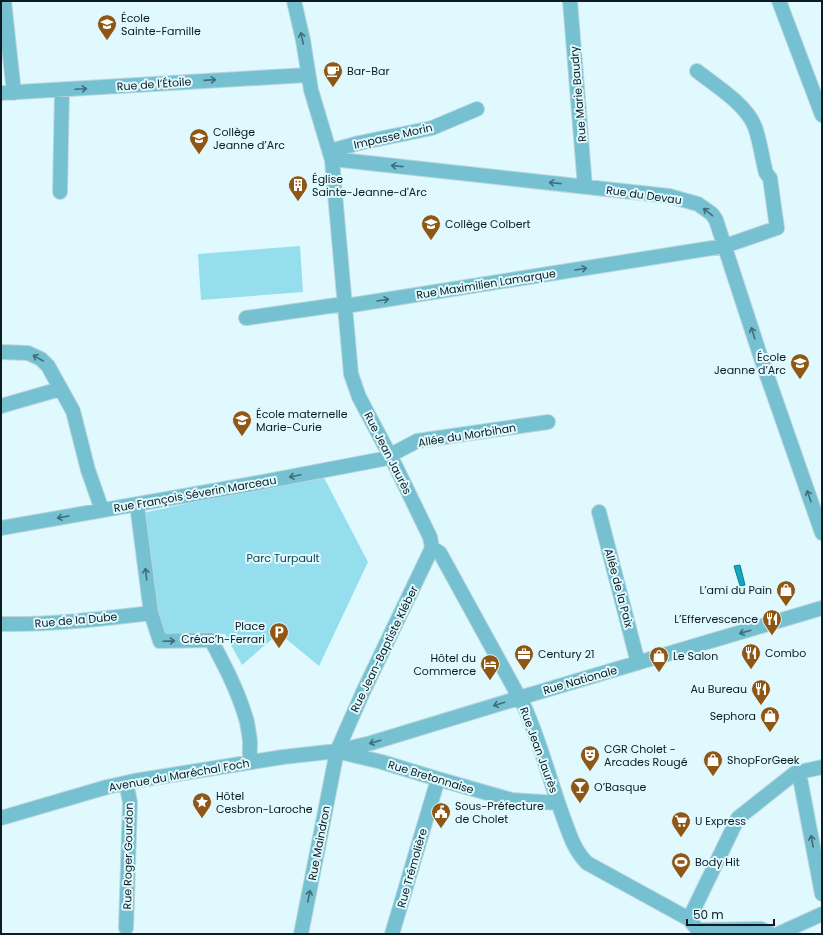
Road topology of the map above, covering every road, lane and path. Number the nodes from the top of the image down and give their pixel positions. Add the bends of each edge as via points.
1 (4, 1) edge
2 (294, 1) edge
3 (570, 1) edge
4 (779, 1) edge
5 (697, 71) dead end
6 (307, 75) junction
7 (62, 90) junction
8 (7, 93) edge
9 (477, 109) dead end
10 (822, 115) edge
11 (331, 156) junction
12 (585, 187) junction
13 (60, 192) dead end
14 (725, 246) junction
15 (344, 304) junction
16 (246, 318) dead end
17 (1, 352) edge
18 (60, 389) junction
19 (1, 406) edge
20 (548, 422) dead end
21 (389, 456) junction
22 (137, 505) junction
23 (102, 510) junction
24 (599, 512) dead end
25 (1, 528) edge
26 (822, 533) edge
27 (432, 548) junction
28 (822, 608) edge
29 (151, 613) junction
30 (1, 624) edge
31 (638, 663) junction
32 (520, 698) junction
33 (337, 751) junction
34 (251, 762) junction
35 (822, 767) edge
36 (796, 772) junction
37 (438, 780) junction
38 (126, 783) junction
39 (558, 803) junction
40 (1, 818) edge
41 (822, 894) edge
42 (822, 914) edge
43 (689, 918) junction
44 (126, 928) dead end
45 (700, 932) edge
46 (301, 934) edge
47 (392, 934) edge
48 (771, 934) edge
49 (778, 934) edge

1 - 8 street
6 -> 2 street, Rue Jean Jaurès via 303,40
3 - 12 street, Rue Marie Baudry
4 - 10 street
5 - 14 street, Rue Maximilien Lamarque via 747,112 755,127 766,172 770,178 777,228
7 -> 6 street, Rue de l’Étoile
6 - 11 street, Rue Jean Jaurès
7 - 8 street, Rue de l’Étoile
7 - 13 street
9 - 11 street, Impasse Morin via 432,128 359,142
12 -> 11 street, Rue du Devau via 349,161
11 - 15 street, Rue Jean Jaurès
14 -> 12 street, Rue du Devau via 712,214 698,204 669,196
15 -> 14 street, Rue Maximilien Lamarque via 352,305
26 -> 14 street, Rue du Devau
15 - 16 street, Rue Maximilien Lamarque
15 - 21 street, Rue Jean Jaurès via 351,374 359,397
18 -> 17 street via 42,359 28,353
18 - 19 street
18 - 23 street via 72,412
20 - 21 street, Allée du Morbihan via 417,441
21 -> 22 street, Rue François Séverin Marceau
21 - 27 street, Rue Jean Jaurès via 430,537
22 - 23 street, Rue François Séverin Marceau
29 -> 22 street
23 -> 25 street, Rue François Séverin Marceau
24 - 31 street, Allée de la Paix
27 - 32 street, Rue Jean Jaurès via 440,553
27 - 33 street, Rue Jean-Baptiste Kléber
28 -> 31 street, Rue Nationale
29 - 30 street, Rue de la Dube via 33,624
29 -> 34 street via 160,641 211,640 227,669 247,723
31 - 32 street, Rue Nationale
32 -> 33 street, Rue Nationale
32 - 39 street, Rue Jean Jaurès via 531,721
33 - 34 street, Avenue du Maréchal Foch
33 - 37 street, Rue Bretonnaise
46 -> 33 street, Rue Maindron
34 - 38 street, Avenue du Maréchal Foch
35 - 36 street
41 -> 36 street via 800,778
36 - 43 street via 738,818
37 - 39 street, Rue Bretonnaise via 512,800
37 - 47 street, Rue Trémolière
38 - 40 street, Avenue du Maréchal Foch
38 - 44 street, Rue Roger Gourdon via 130,802
39 - 43 street via 574,848 587,863
42 - 49 street
43 - 45 street
45 - 48 street via 761,929

